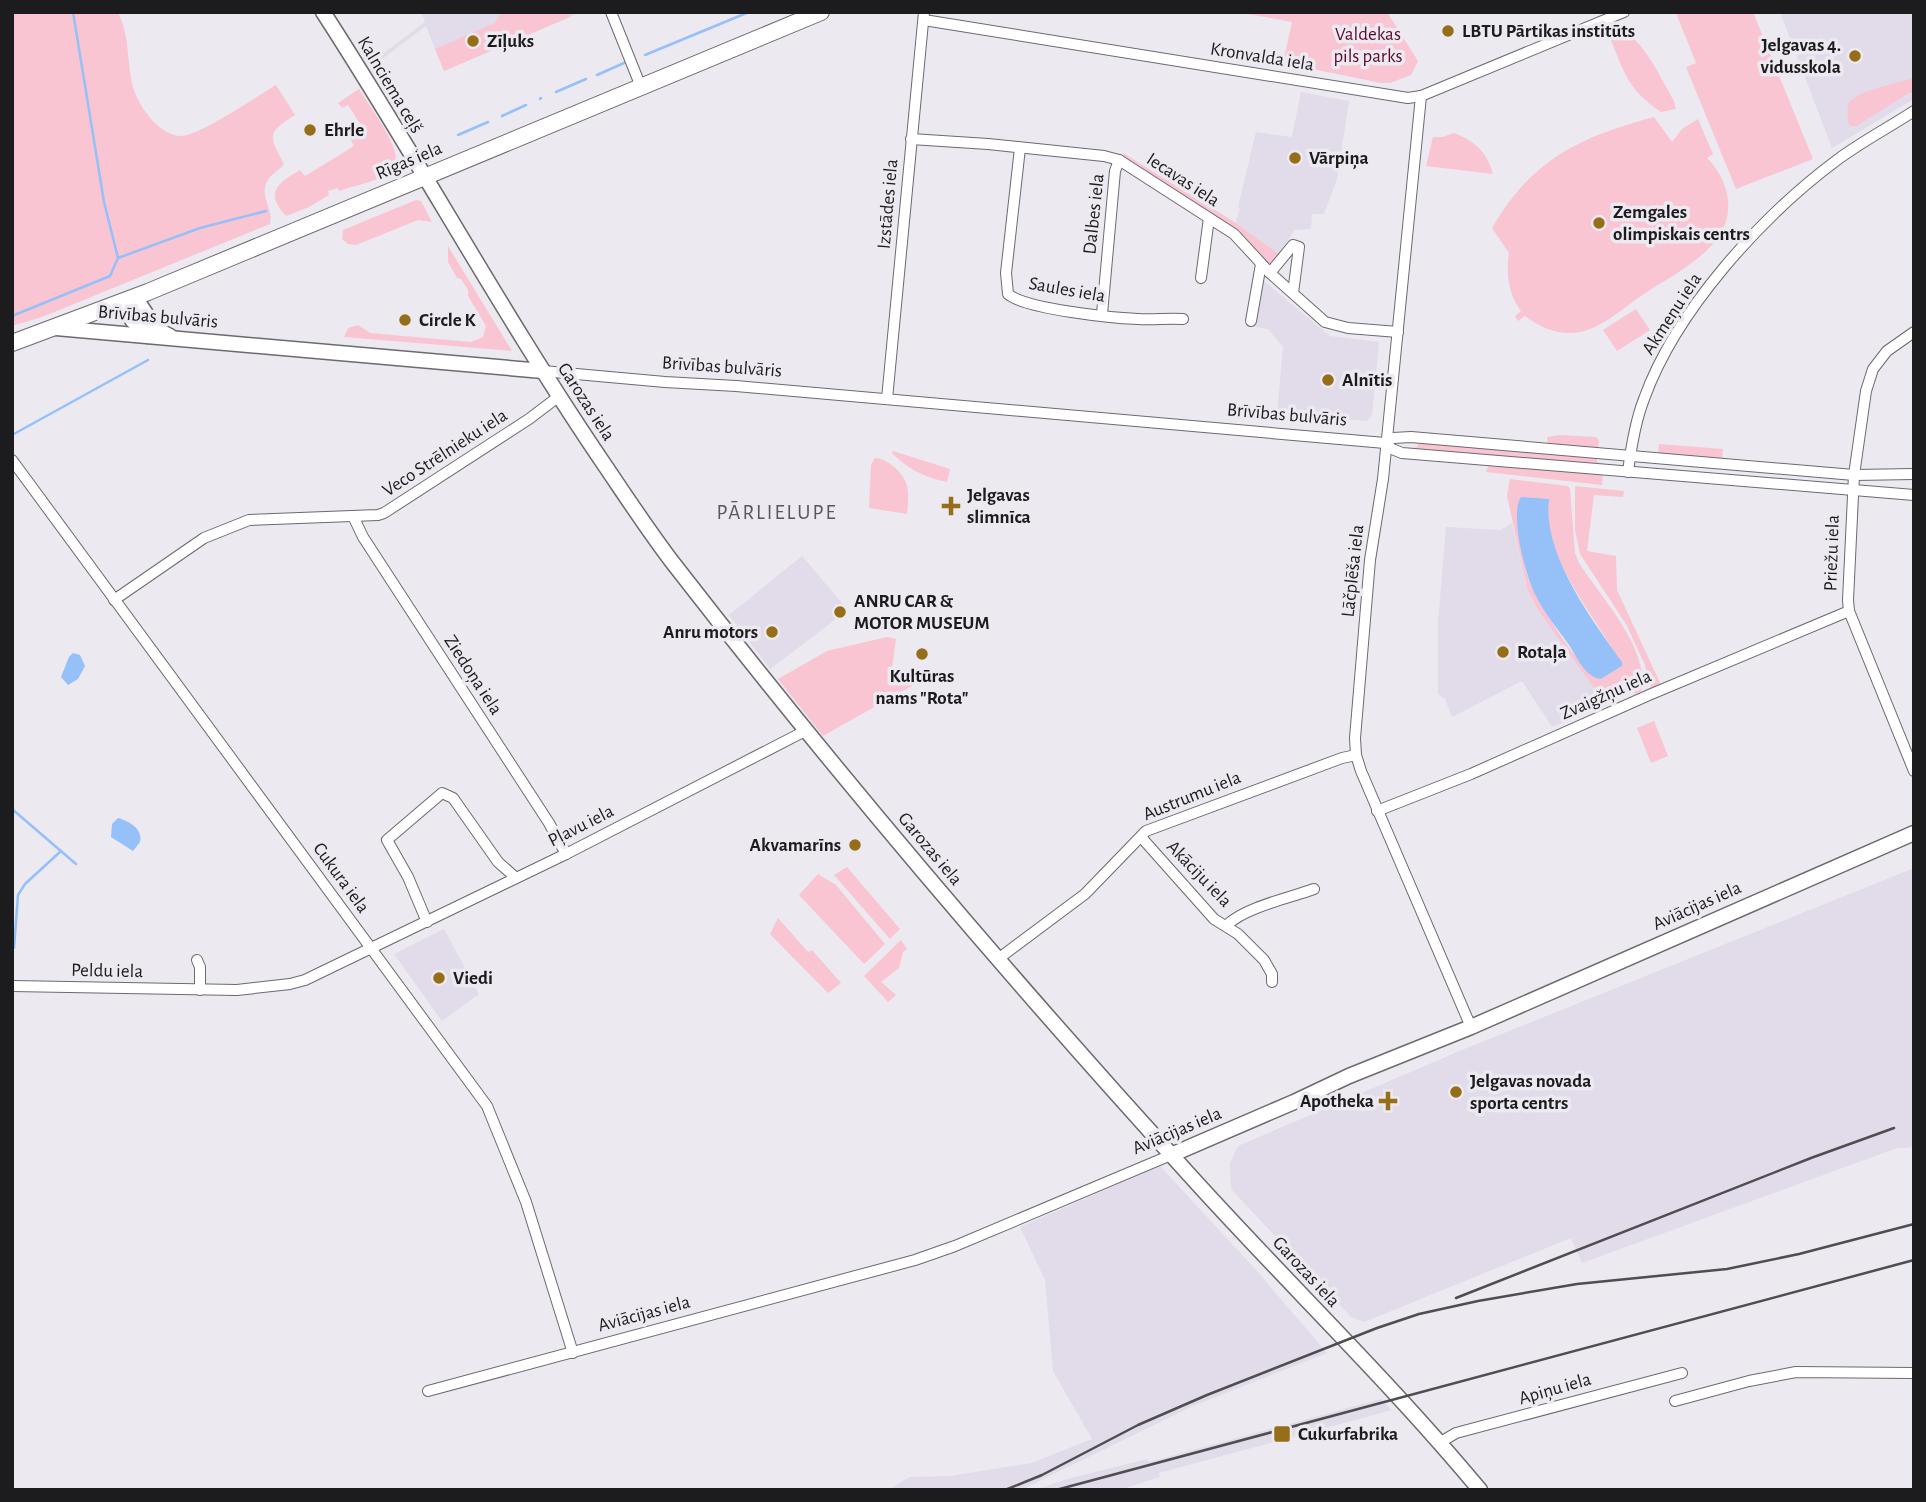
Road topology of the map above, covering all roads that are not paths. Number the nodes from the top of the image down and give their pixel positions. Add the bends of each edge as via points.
1 (323, 12) edge
2 (611, 12) edge
3 (821, 12) edge
4 (1624, 12) edge
5 (924, 16) edge
6 (641, 86) junction
7 (1421, 96) junction
8 (1914, 111) edge
9 (911, 139) junction
10 (1020, 148) junction
11 (1119, 160) junction
12 (423, 177) junction
13 (1209, 218) junction
14 (1261, 264) junction
15 (1270, 273) junction
16 (1201, 278) dead end
17 (1293, 293) junction
18 (130, 299) junction
19 (1102, 314) junction
20 (1183, 319) dead end
21 (1251, 321) dead end
22 (56, 328) junction
23 (1398, 332) junction
24 (1914, 332) edge
25 (148, 336) junction
26 (175, 338) junction
27 (12, 343) edge
28 (543, 371) junction
29 (558, 397) junction
30 (887, 399) junction
31 (1385, 443) junction
32 (1630, 456) junction
33 (12, 460) edge
34 (1628, 472) junction
35 (1914, 474) edge
36 (1854, 475) junction
37 (1852, 491) junction
38 (1914, 495) edge
39 (353, 516) junction
40 (114, 600) junction
41 (1849, 611) junction
42 (805, 731) junction
43 (1356, 755) junction
44 (1914, 771) edge
45 (1377, 811) junction
46 (1914, 833) edge
47 (1140, 837) junction
48 (566, 854) junction
49 (516, 878) junction
50 (1314, 889) dead end
51 (427, 922) junction
52 (1227, 925) junction
53 (371, 949) junction
54 (998, 959) junction
55 (197, 960) dead end
56 (1272, 982) dead end
57 (12, 986) edge
58 (200, 990) junction
59 (1471, 1027) junction
60 (1171, 1155) junction
61 (573, 1353) junction
62 (1682, 1373) dead end
63 (1914, 1373) edge
64 (428, 1391) dead end
65 (1675, 1401) dead end
66 (1439, 1443) junction
67 (1479, 1490) edge

1 - 12 main road, Kalnciema ceļš
2 - 6 street
3 - 6 main road, Rīgas iela
4 - 7 street, Kronvalda iela
5 - 7 street, Kronvalda iela via 1398,96
5 - 9 street, Izstādes iela
6 - 12 main road, Rīgas iela
7 - 23 street, Lāčplēša iela
8 - 32 street, Akmeņu iela via 1838,159 1772,216 1720,272 1660,362 1643,401
9 - 10 street, Iecavas iela
9 - 30 street, Izstādes iela
10 - 11 street, Iecavas iela
10 - 19 street, Saules iela via 1006,273 1008,294 1024,302
11 - 13 street, Iecavas iela
11 - 19 street, Dalbes iela
12 - 18 main road, Rīgas iela
12 - 28 main road, Garozas iela
13 - 14 street, Iecavas iela via 1234,234
13 - 16 street
14 - 15 street, Iecavas iela
14 - 21 street
15 - 17 street, Iecavas iela
15 - 17 street via 1293,245 1299,247
17 - 23 street, Iecavas iela via 1334,326
18 - 22 main road, Rīgas iela
18 - 25 main road via 132,320
18 - 26 main road via 156,329
19 - 20 street, Saules iela via 1141,320
22 - 25 main road, Brīvības bulvāris
22 - 27 main road, Rīgas iela
23 - 31 street, Lāčplēša iela
24 - 36 street via 1887,351 1873,369
25 - 26 main road, Brīvības bulvāris
26 - 28 main road, Brīvības bulvāris
28 - 29 main road, Garozas iela
28 - 30 street, Brīvības bulvāris
29 - 39 street, Veco Strēlnieku iela via 391,509 378,515
29 - 42 main road, Garozas iela via 669,558
30 - 31 street, Brīvības bulvāris
31 - 32 street, Brīvības bulvāris via 1411,437
31 - 34 street, Brīvības bulvāris via 1402,453
31 - 43 street, Lāčplēša iela via 1370,560
32 - 34 street, Akmeņu iela
32 - 36 street, Brīvības bulvāris
33 - 40 street, Cukura iela
34 - 37 street, Brīvības bulvāris
35 - 36 street, Brīvības bulvāris
36 - 37 street
37 - 38 street, Brīvības bulvāris
37 - 41 street, Priežu iela
39 - 40 street, Veco Strēlnieku iela via 249,520 225,528 191,545
39 - 48 street, Ziedoņa iela
40 - 53 street, Cukura iela
41 - 44 street, Priežu iela
41 - 45 street, Zvaigžņu iela
42 - 48 street, Pļavu iela
42 - 54 main road, Garozas iela
43 - 45 street, Lāčplēša iela
43 - 47 street, Austrumu iela via 1167,821
45 - 59 street, Lāčplēša iela
46 - 59 main road, Aviācijas iela
47 - 52 street, Akāciju iela via 1214,919
47 - 54 street, Austrumu iela via 1085,894
48 - 49 street, Pļavu iela
49 - 51 street, Pļavu iela
49 - 51 street via 498,862 453,798 442,793 387,839
50 - 52 street, Akāciju iela via 1247,912
51 - 53 street, Pļavu iela
52 - 56 street via 1264,960
53 - 58 street, Peldu iela via 290,984
53 - 61 street, Cukura iela via 487,1106 526,1202
54 - 60 main road, Garozas iela
55 - 58 street
57 - 58 street, Peldu iela
59 - 60 main road, Aviācijas iela
60 - 61 street, Aviācijas iela via 915,1260
60 - 66 main road, Garozas iela
61 - 64 street, Aviācijas iela
62 - 66 street, Apiņu iela via 1456,1433
63 - 65 street via 1796,1372
66 - 67 main road, Garozas iela

